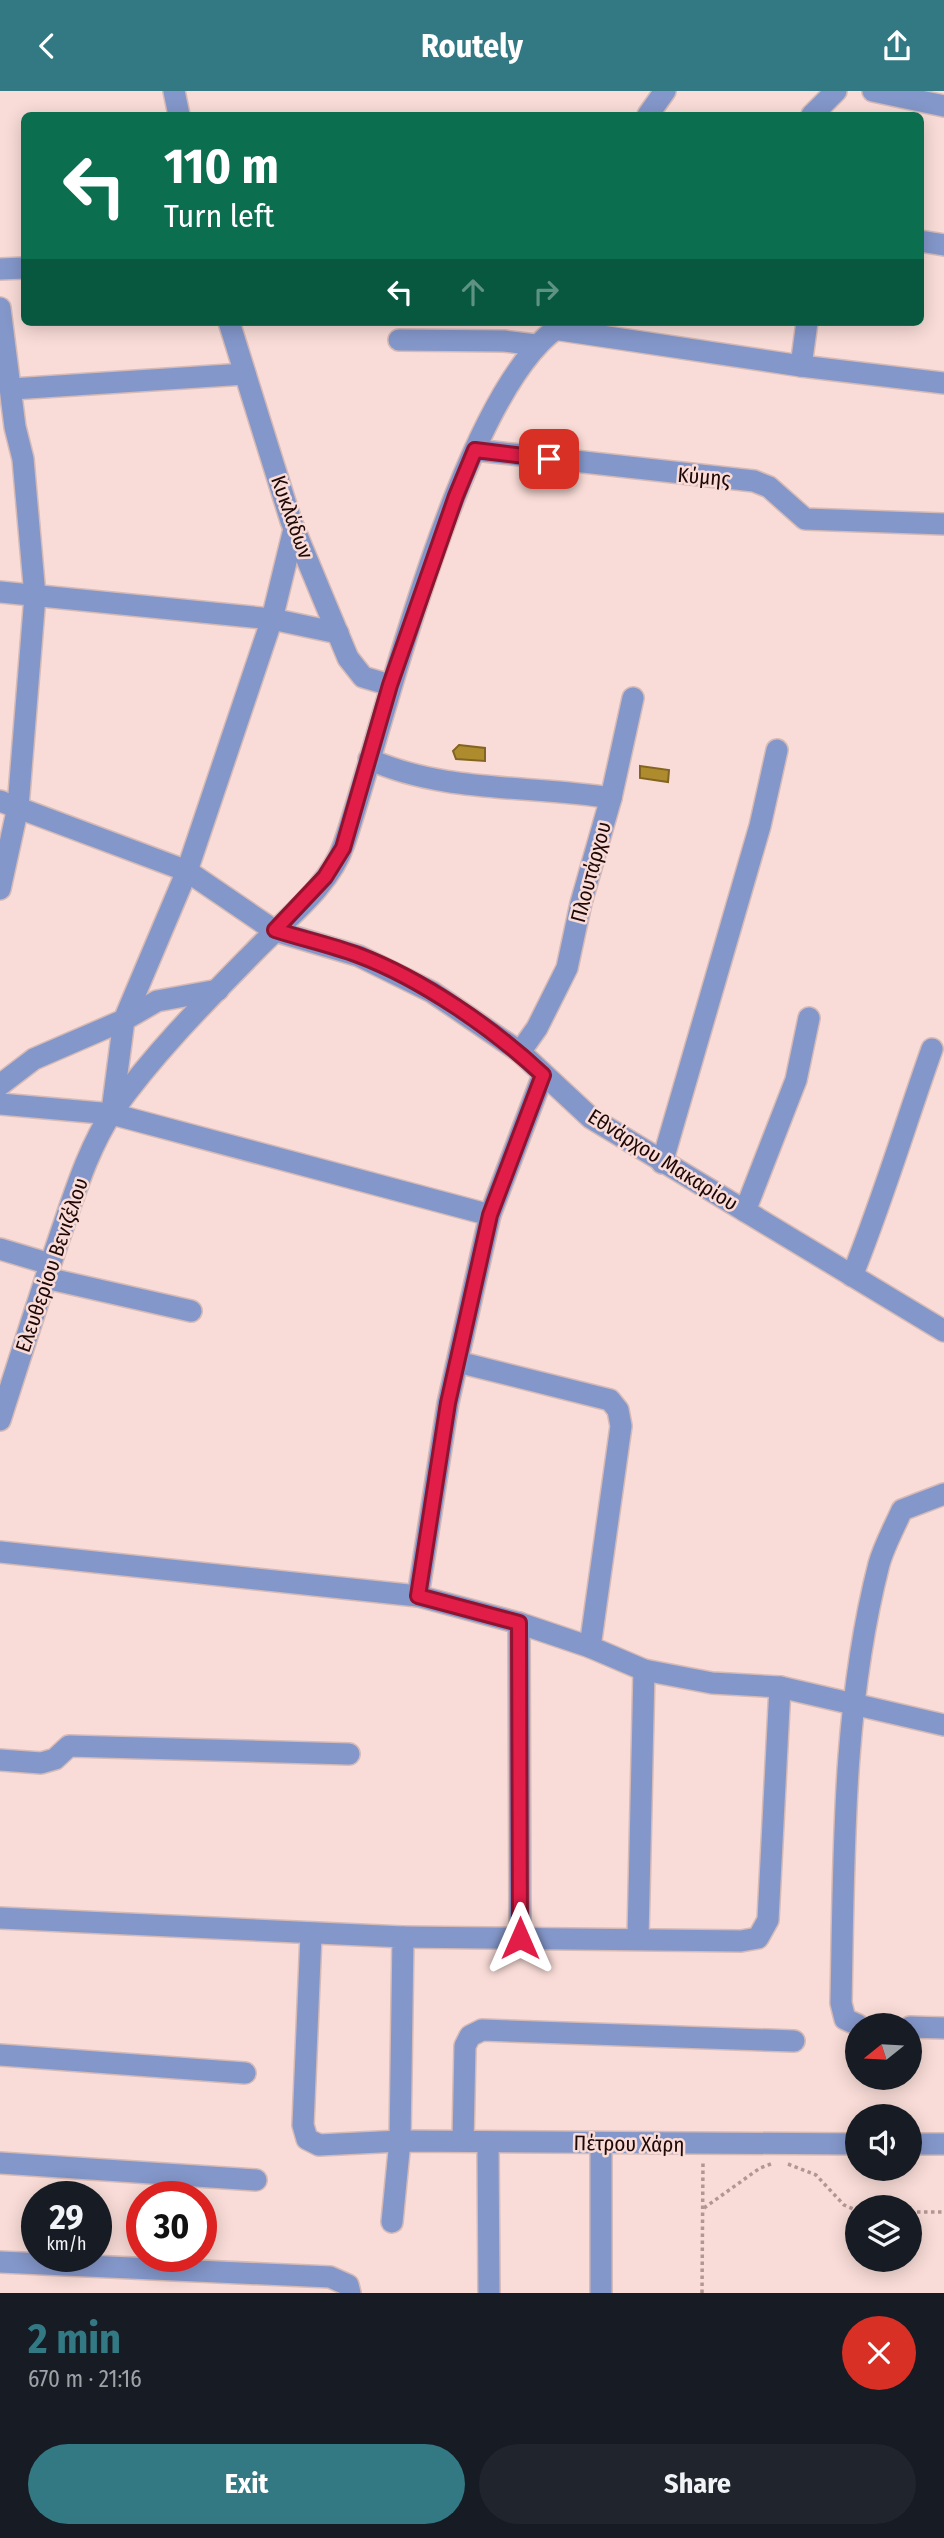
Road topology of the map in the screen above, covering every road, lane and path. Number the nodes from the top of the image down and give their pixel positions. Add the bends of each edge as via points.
1 (174, 91) edge
2 (665, 91) edge
3 (836, 91) edge
4 (873, 91) edge
5 (944, 106) edge
6 (178, 112) edge
7 (650, 112) edge
8 (814, 112) edge
9 (924, 242) edge
10 (944, 245) edge
11 (21, 268) edge
12 (0, 269) edge
13 (0, 308) edge
14 (230, 326) edge
15 (557, 326) edge
16 (571, 326) edge
17 (806, 326) edge
18 (400, 340) dead end
19 (535, 345) junction
20 (801, 366) junction
21 (244, 374) junction
22 (7, 375) edge
23 (944, 383) edge
24 (475, 450) junction
25 (944, 524) edge
26 (294, 529) junction
27 (0, 592) edge
28 (35, 596) junction
29 (272, 619) junction
30 (338, 633) junction
31 (390, 685) junction
32 (633, 698) dead end
33 (777, 750) dead end
34 (369, 759) junction
35 (611, 798) junction
36 (9, 804) edge
37 (187, 871) junction
38 (0, 888) edge
39 (275, 930) junction
40 (218, 990) junction
41 (809, 1018) dead end
42 (124, 1020) junction
43 (932, 1049) dead end
44 (520, 1052) junction
45 (543, 1075) junction
46 (0, 1085) edge
47 (0, 1104) edge
48 (112, 1114) junction
49 (662, 1163) junction
50 (745, 1211) junction
51 (490, 1215) junction
52 (0, 1249) edge
53 (48, 1271) junction
54 (852, 1276) junction
55 (191, 1311) dead end
56 (944, 1331) edge
57 (458, 1362) junction
58 (0, 1420) edge
59 (944, 1494) edge
60 (0, 1552) edge
61 (418, 1596) junction
62 (519, 1623) junction
63 (590, 1647) junction
64 (643, 1670) junction
65 (780, 1687) junction
66 (853, 1703) junction
67 (944, 1725) edge
68 (349, 1754) dead end
69 (0, 1760) edge
70 (0, 1919) edge
71 (311, 1935) junction
72 (403, 1937) junction
73 (520, 1938) junction
74 (638, 1938) junction
75 (845, 2019) edge
76 (922, 2027) edge
77 (944, 2028) edge
78 (793, 2041) dead end
79 (0, 2055) edge
80 (245, 2073) dead end
81 (400, 2141) junction
82 (463, 2141) junction
83 (488, 2143) junction
84 (601, 2144) junction
85 (845, 2144) edge
86 (922, 2144) edge
87 (944, 2144) edge
88 (703, 2145) junction
89 (0, 2163) edge
90 (256, 2181) dead end
91 (845, 2205) edge
92 (704, 2208) junction
93 (922, 2211) edge
94 (944, 2212) edge
95 (392, 2222) dead end
96 (0, 2262) edge
97 (350, 2293) edge
98 (489, 2293) edge
99 (601, 2293) edge
100 (702, 2293) edge

1 - 6 street
2 - 7 street
3 - 8 street
4 - 5 street
9 - 10 street
11 - 12 street
13 - 22 street
14 - 21 street, Κυκλάδων
15 - 19 street
16 - 20 street
17 - 20 street
18 - 19 street
19 - 24 street
20 - 23 street
21 - 22 street
21 - 26 street, Κυκλάδων
22 - 28 street via 23,459
24 - 25 street, Κύμης via 754,481 769,487 805,519
24 - 31 street
26 - 29 street
26 - 30 street, Κυκλάδων
27 - 28 street
28 - 29 street
28 - 36 street
29 - 30 street
29 - 37 street
30 - 31 street, Κυκλάδων via 348,658 363,677
31 - 34 street
32 - 35 street
33 - 49 street via 760,826
34 - 35 street, Πλουτάρχου via 422,776
34 - 39 street via 343,848 325,877
35 - 44 street, Πλουτάρχου via 567,968
36 - 37 street, Εθνάρχου Μακαρίου
36 - 38 street
37 - 39 street, Εθνάρχου Μακαρίου
37 - 42 street
39 - 40 street
39 - 44 street, Εθνάρχου Μακαρίου via 359,956 432,992
40 - 42 street via 158,1001
40 - 48 street
41 - 50 street via 796,1080
42 - 46 street via 34,1059
42 - 48 street
43 - 54 street via 883,1200
44 - 45 street, Εθνάρχου Μακαρίου
45 - 49 street, Εθνάρχου Μακαρίου via 591,1118
45 - 51 street
47 - 48 street
48 - 51 street
48 - 53 street, Ελευθερίου Βενιζέλου via 77,1187
49 - 50 street, Εθνάρχου Μακαρίου
50 - 54 street, Εθνάρχου Μακαρίου
51 - 57 street
52 - 53 street
53 - 55 street
53 - 58 street, Ελευθερίου Βενιζέλου
54 - 56 street, Εθνάρχου Μακαρίου
57 - 61 street
57 - 63 street via 610,1400 618,1411 621,1426
59 - 66 street via 902,1510 880,1562
60 - 61 street
61 - 62 street
62 - 63 street
62 - 73 street
63 - 64 street
64 - 65 street via 712,1683
64 - 74 street
65 - 66 street
65 - 74 street via 768,1920 758,1938
66 - 67 street
66 - 75 street via 847,1758 841,2003
68 - 69 street via 69,1746 55,1759 41,1763
70 - 71 street
71 - 72 street
71 - 81 street, Πέτρου Χάρη via 303,2125 307,2139 319,2145
72 - 73 street
72 - 81 street
73 - 74 street
76 - 77 street
78 - 82 street via 482,2030 470,2036 465,2046
79 - 80 street
81 - 82 street, Πέτρου Χάρη
81 - 95 street
82 - 83 street, Πέτρου Χάρη
83 - 84 street, Πέτρου Χάρη
83 - 98 street
84 - 88 street, Πέτρου Χάρη
84 - 99 street
85 - 88 street, Πέτρου Χάρη
86 - 87 street
88 - 92 path
89 - 90 street
91 - 92 path via 816,2175 778,2162 760,2168
92 - 100 path
93 - 94 path
96 - 97 street via 330,2277 348,2285

